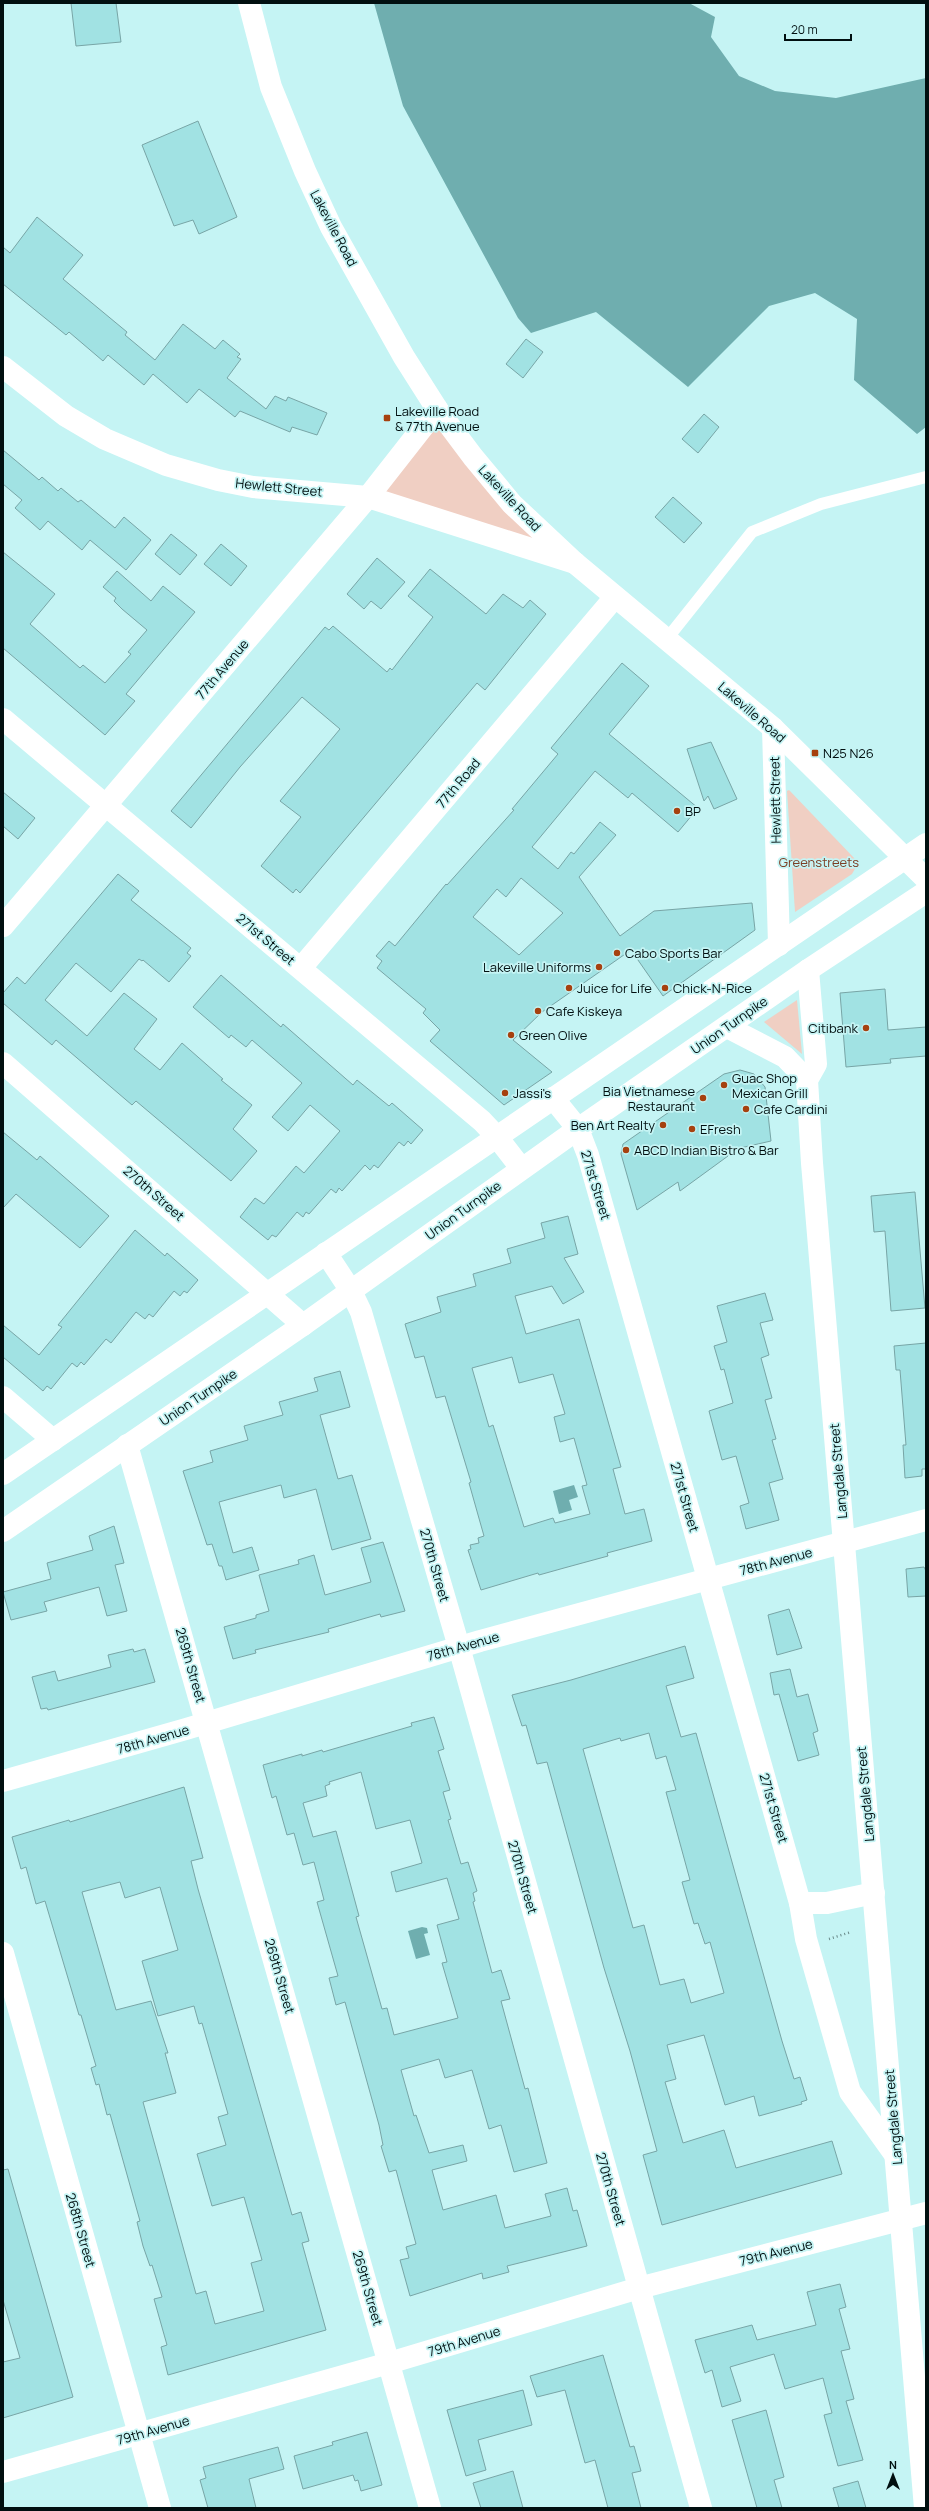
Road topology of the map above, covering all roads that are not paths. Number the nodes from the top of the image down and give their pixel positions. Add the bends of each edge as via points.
1 (249, 3) edge
2 (3, 367) edge
3 (437, 409) junction
4 (926, 476) edge
5 (368, 497) junction
6 (575, 563) junction
7 (615, 597) junction
8 (666, 640) junction
9 (3, 719) edge
10 (773, 728) junction
11 (106, 805) junction
12 (926, 844) edge
13 (905, 858) junction
14 (926, 879) edge
15 (926, 892) edge
16 (3, 926) edge
17 (779, 945) junction
18 (301, 968) junction
19 (808, 970) junction
20 (727, 1027) junction
21 (3, 1063) edge
22 (807, 1080) junction
23 (554, 1098) junction
24 (578, 1129) junction
25 (497, 1137) junction
26 (521, 1168) junction
27 (326, 1253) junction
28 (351, 1291) junction
29 (268, 1293) junction
30 (303, 1325) junction
31 (3, 1397) edge
32 (53, 1440) junction
33 (127, 1445) junction
34 (3, 1474) edge
35 (926, 1520) edge
36 (3, 1531) edge
37 (844, 1544) junction
38 (709, 1579) junction
39 (459, 1647) junction
40 (208, 1722) junction
41 (3, 1781) edge
42 (874, 1893) junction
43 (800, 1903) junction
44 (3, 1953) edge
45 (896, 2156) junction
46 (926, 2213) edge
47 (901, 2220) junction
48 (639, 2288) junction
49 (389, 2363) junction
50 (138, 2434) junction
51 (3, 2472) edge
52 (160, 2508) edge
53 (430, 2508) edge
54 (701, 2508) edge
55 (925, 2508) edge

1 - 3 street, Lakeville Road via 271,87 305,171 331,227 400,350
2 - 5 street, Hewlett Street via 66,416 105,439 166,465 218,480 253,486
3 - 5 street, 77th Avenue
3 - 6 street, Lakeville Road via 512,504
4 - 8 lane via 821,504 752,532
5 - 6 street, Hewlett Street
5 - 11 street, 77th Avenue
6 - 7 street, Lakeville Road
7 - 8 street, Lakeville Road
7 - 18 street, 77th Road
8 - 10 street, Lakeville Road
9 - 11 street, 271st Street
10 - 13 street, Lakeville Road
10 - 17 street, Hewlett Street
11 - 16 street, 77th Avenue
11 - 18 street, 271st Street
12 - 13 street
13 - 14 street, Lakeville Road
13 - 17 street
15 - 19 street, Union Turnpike
17 - 23 street
18 - 25 street, 271st Street
19 - 20 street, Union Turnpike
19 - 22 street via 816,1064
20 - 22 street via 785,1057
20 - 24 street, Union Turnpike
21 - 29 street, 270th Street
22 - 37 street, Langdale Street
23 - 24 street, 271st Street
23 - 25 street
24 - 26 street, Union Turnpike
24 - 38 street, 271st Street
25 - 26 street, 271st Street
25 - 27 street
26 - 28 street, Union Turnpike
27 - 28 street, 270th Street
27 - 29 street
28 - 30 street, Union Turnpike
28 - 39 street, 270th Street via 363,1318
29 - 30 street, 270th Street
29 - 32 street
30 - 33 street, Union Turnpike
31 - 32 street
32 - 34 street
33 - 36 street, Union Turnpike
33 - 40 street, 269th Street
35 - 37 street, 78th Avenue
37 - 38 street, 78th Avenue
37 - 42 street, Langdale Street
38 - 39 street, 78th Avenue
38 - 43 street, 271st Street
39 - 40 street, 78th Avenue
39 - 48 street, 270th Street
40 - 41 street, 78th Avenue
40 - 49 street, 269th Street
42 - 43 street via 827,1902
42 - 45 street, Langdale Street
43 - 45 street, 271st Street via 806,1939 850,2092
44 - 50 street, 268th Street
45 - 47 street, Langdale Street
46 - 47 street, 79th Avenue
47 - 48 street, 79th Avenue
47 - 55 street, Langdale Street
48 - 49 street, 79th Avenue
48 - 54 street, 270th Street
49 - 50 street, 79th Avenue
49 - 53 street, 269th Street
50 - 51 street, 79th Avenue
50 - 52 street, 268th Street

